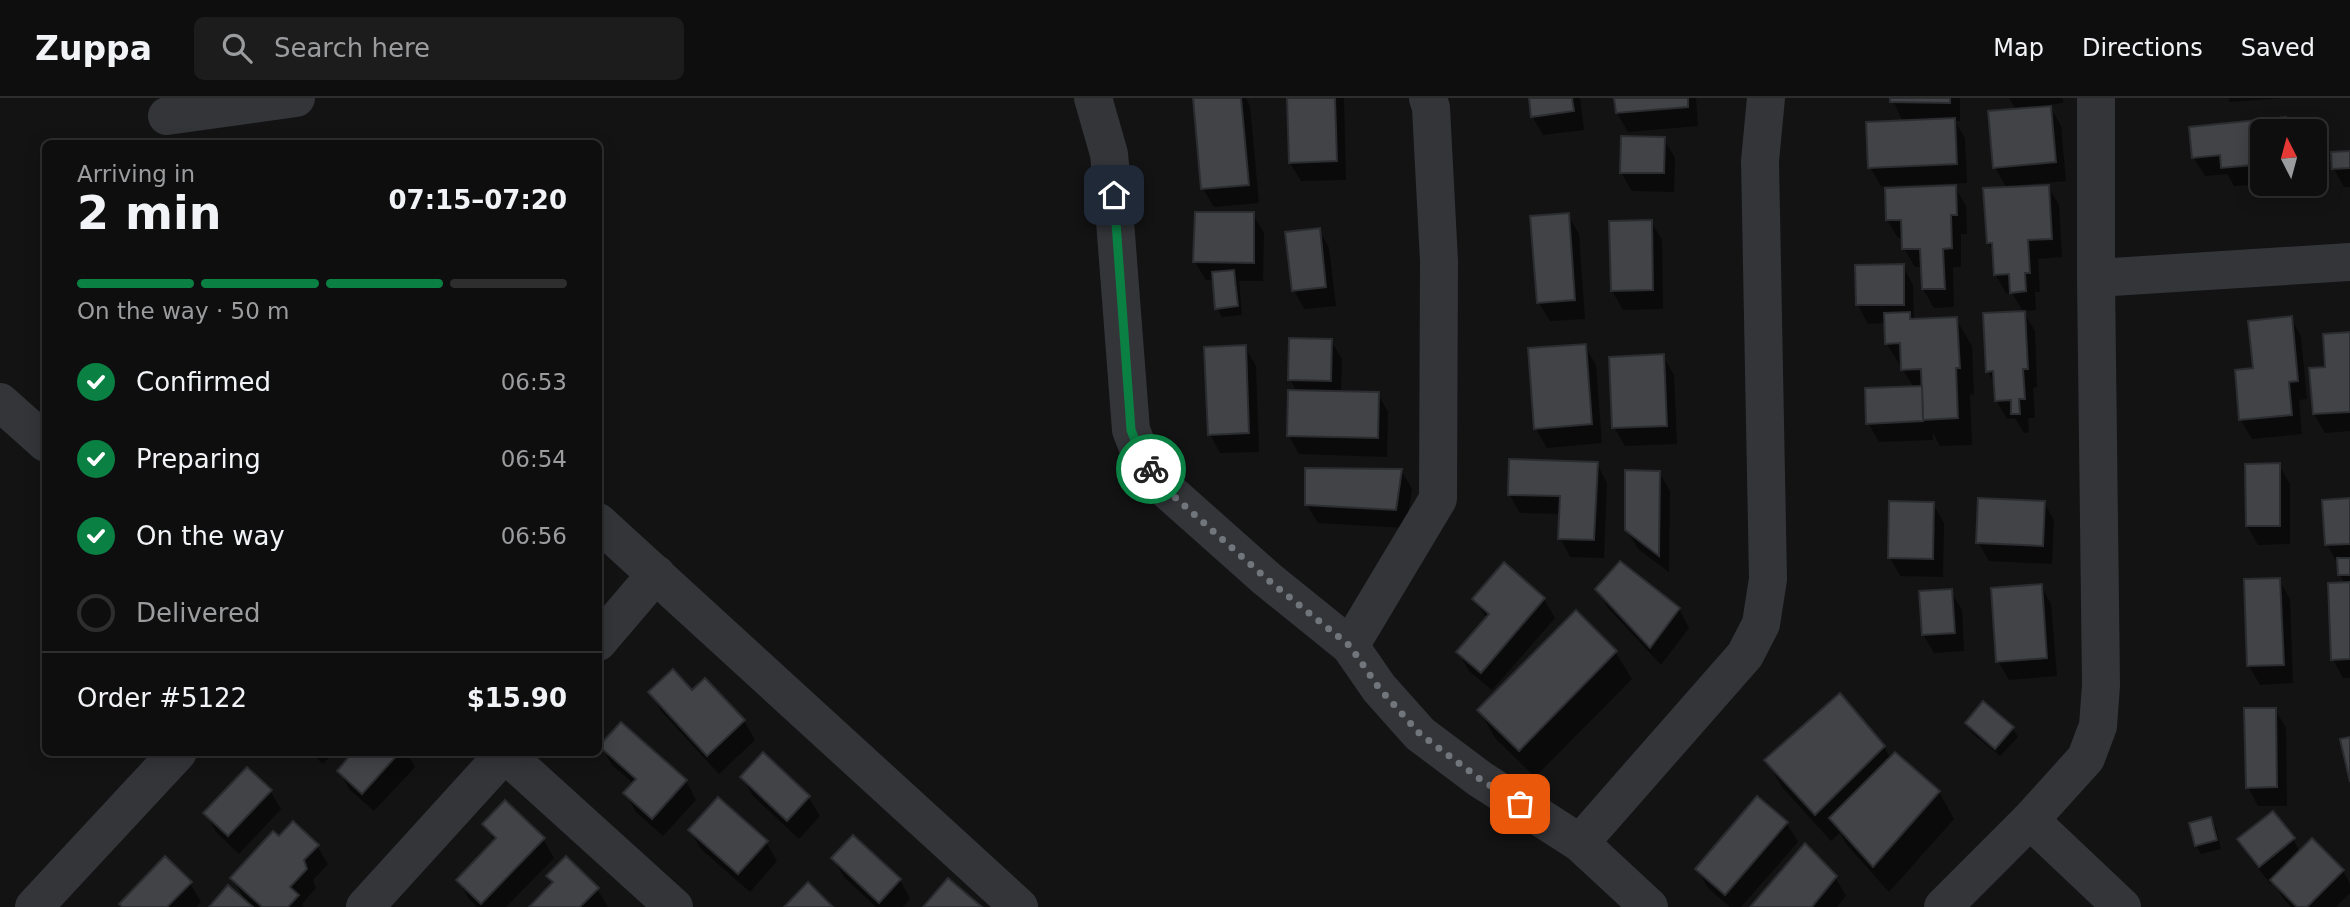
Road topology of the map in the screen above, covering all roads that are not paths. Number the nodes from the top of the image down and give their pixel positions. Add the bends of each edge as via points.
1 (296, 98) edge
2 (1093, 98) edge
3 (1428, 98) edge
4 (1766, 98) edge
5 (2096, 98) edge
6 (157, 107) edge
7 (192, 140) edge
8 (2350, 262) edge
9 (2096, 278) junction
10 (602, 526) edge
11 (656, 574) junction
12 (602, 637) edge
13 (1350, 646) junction
14 (174, 756) edge
15 (503, 756) edge
16 (509, 756) edge
17 (2030, 820) junction
18 (1580, 843) junction
19 (669, 905) edge
20 (34, 907) edge
21 (365, 907) edge
22 (1019, 907) edge
23 (1649, 907) edge
24 (1943, 907) edge
25 (2122, 907) edge

1 - 6 street
2 - 13 street via 1109,154 1131,430 1142,458 1168,491
3 - 13 street via 1439,261 1438,499
4 - 18 street via 1760,161 1769,579 1761,624 1745,655
5 - 9 street
6 - 7 street
8 - 9 street
9 - 17 street via 2098,726 2086,758
10 - 11 street
11 - 12 street
11 - 22 street
13 - 18 street via 1420,734
14 - 20 street
15 - 21 street
16 - 19 street
17 - 24 street
17 - 25 street
18 - 23 street

